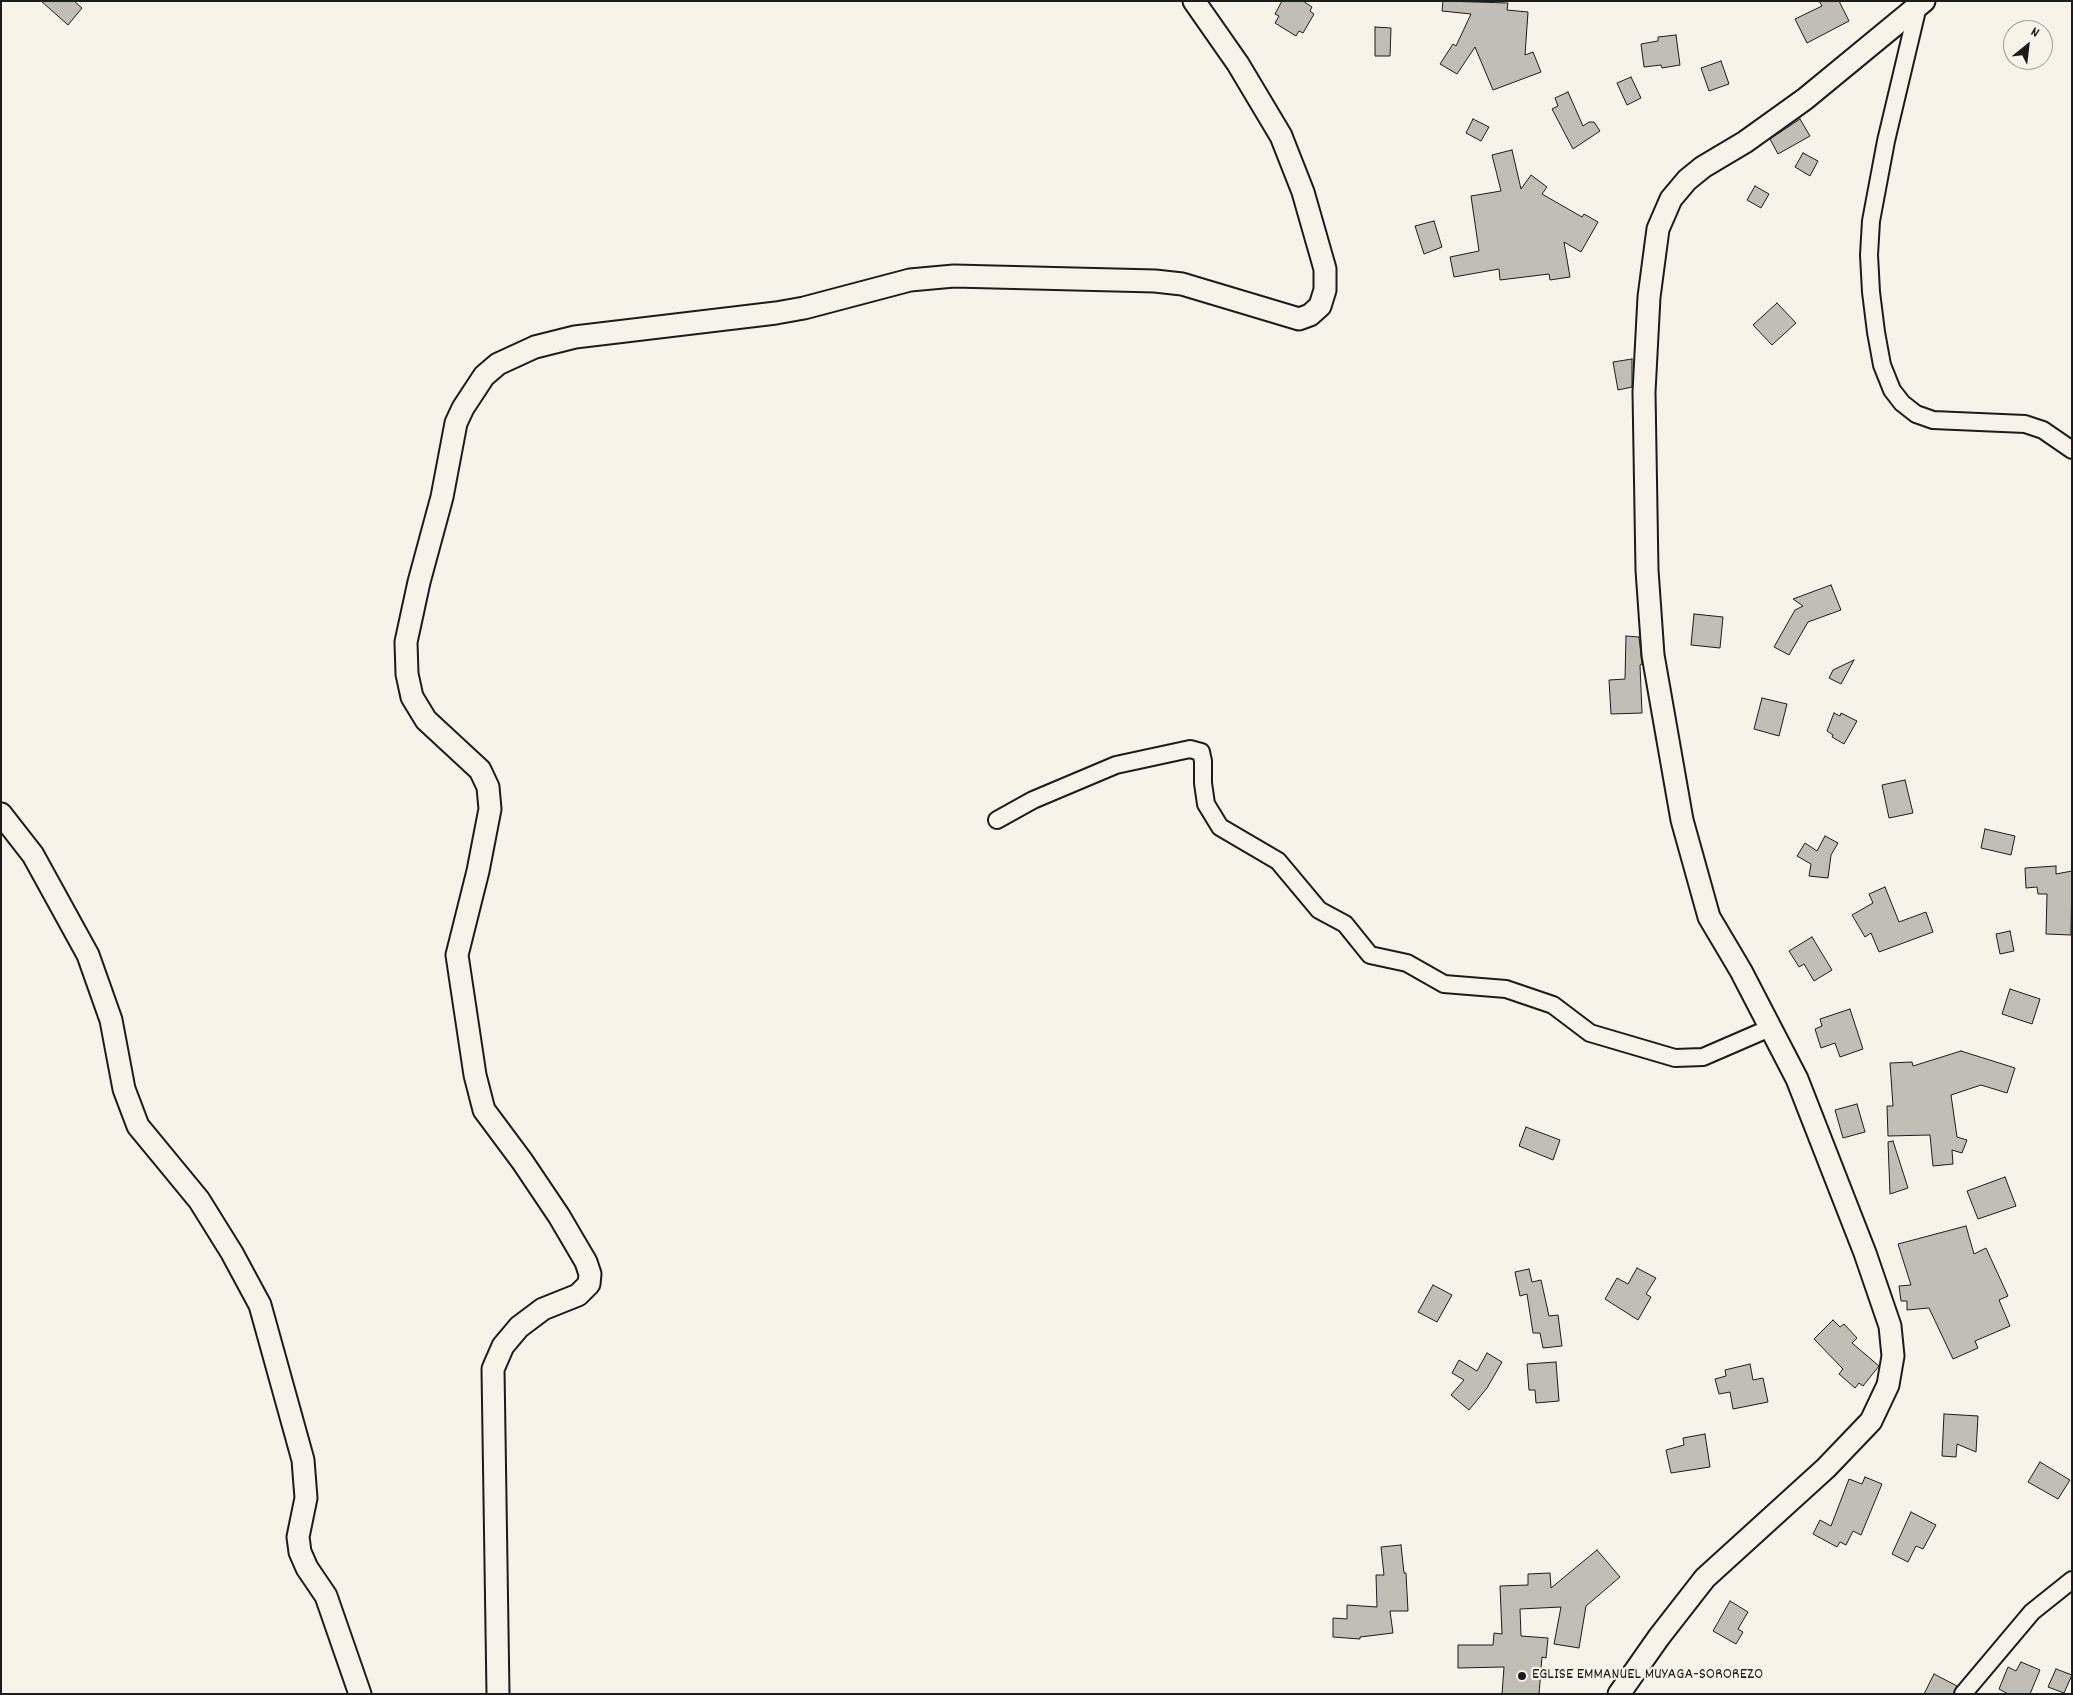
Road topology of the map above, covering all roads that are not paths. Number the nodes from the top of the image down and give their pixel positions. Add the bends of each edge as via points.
1 (1194, 1) edge
2 (1921, 4) edge
3 (2072, 450) edge
4 (1, 814) edge
5 (997, 820) dead end
6 (1770, 1028) junction
7 (2072, 1580) edge
8 (360, 1694) edge
9 (498, 1694) edge
10 (1619, 1694) edge
11 (1963, 1694) edge

1 - 9 street via 1238,64 1280,136 1303,192 1325,269 1325,290 1320,306 1310,315 1299,320 1182,284 1155,281 954,276 910,280 785,312 575,336 535,347 498,364 484,376 456,423 442,496 406,642 406,674 412,697 426,720 480,770 488,787 490,809 457,955 475,1075 484,1110 559,1216 590,1274 589,1284 578,1295 543,1309 519,1327 504,1346 494,1370
2 - 3 street via 1886,141 1871,221 1871,292 1882,365 1892,390 1902,404 1916,414 1933,420 2026,424 2043,430
2 - 6 street via 1805,99 1687,180 1671,199 1658,230 1649,297 1644,392 1653,655 1682,820 1709,916
4 - 8 street via 33,855 88,955 111,1020 124,1089 138,1126 200,1200 260,1305 303,1460 306,1498 298,1536 300,1552 326,1596
5 - 6 street via 1033,800 1116,766 1190,749 1201,752 1206,804 1220,827 1278,861 1319,910 1345,924 1370,955 1406,963 1444,984 1506,989 1521,994 1553,1006 1590,1033 1675,1058 1703,1057
6 - 10 street via 1797,1079 1890,1326 1893,1356 1888,1385 1871,1421 1826,1468 1705,1578
7 - 11 street via 2032,1612

